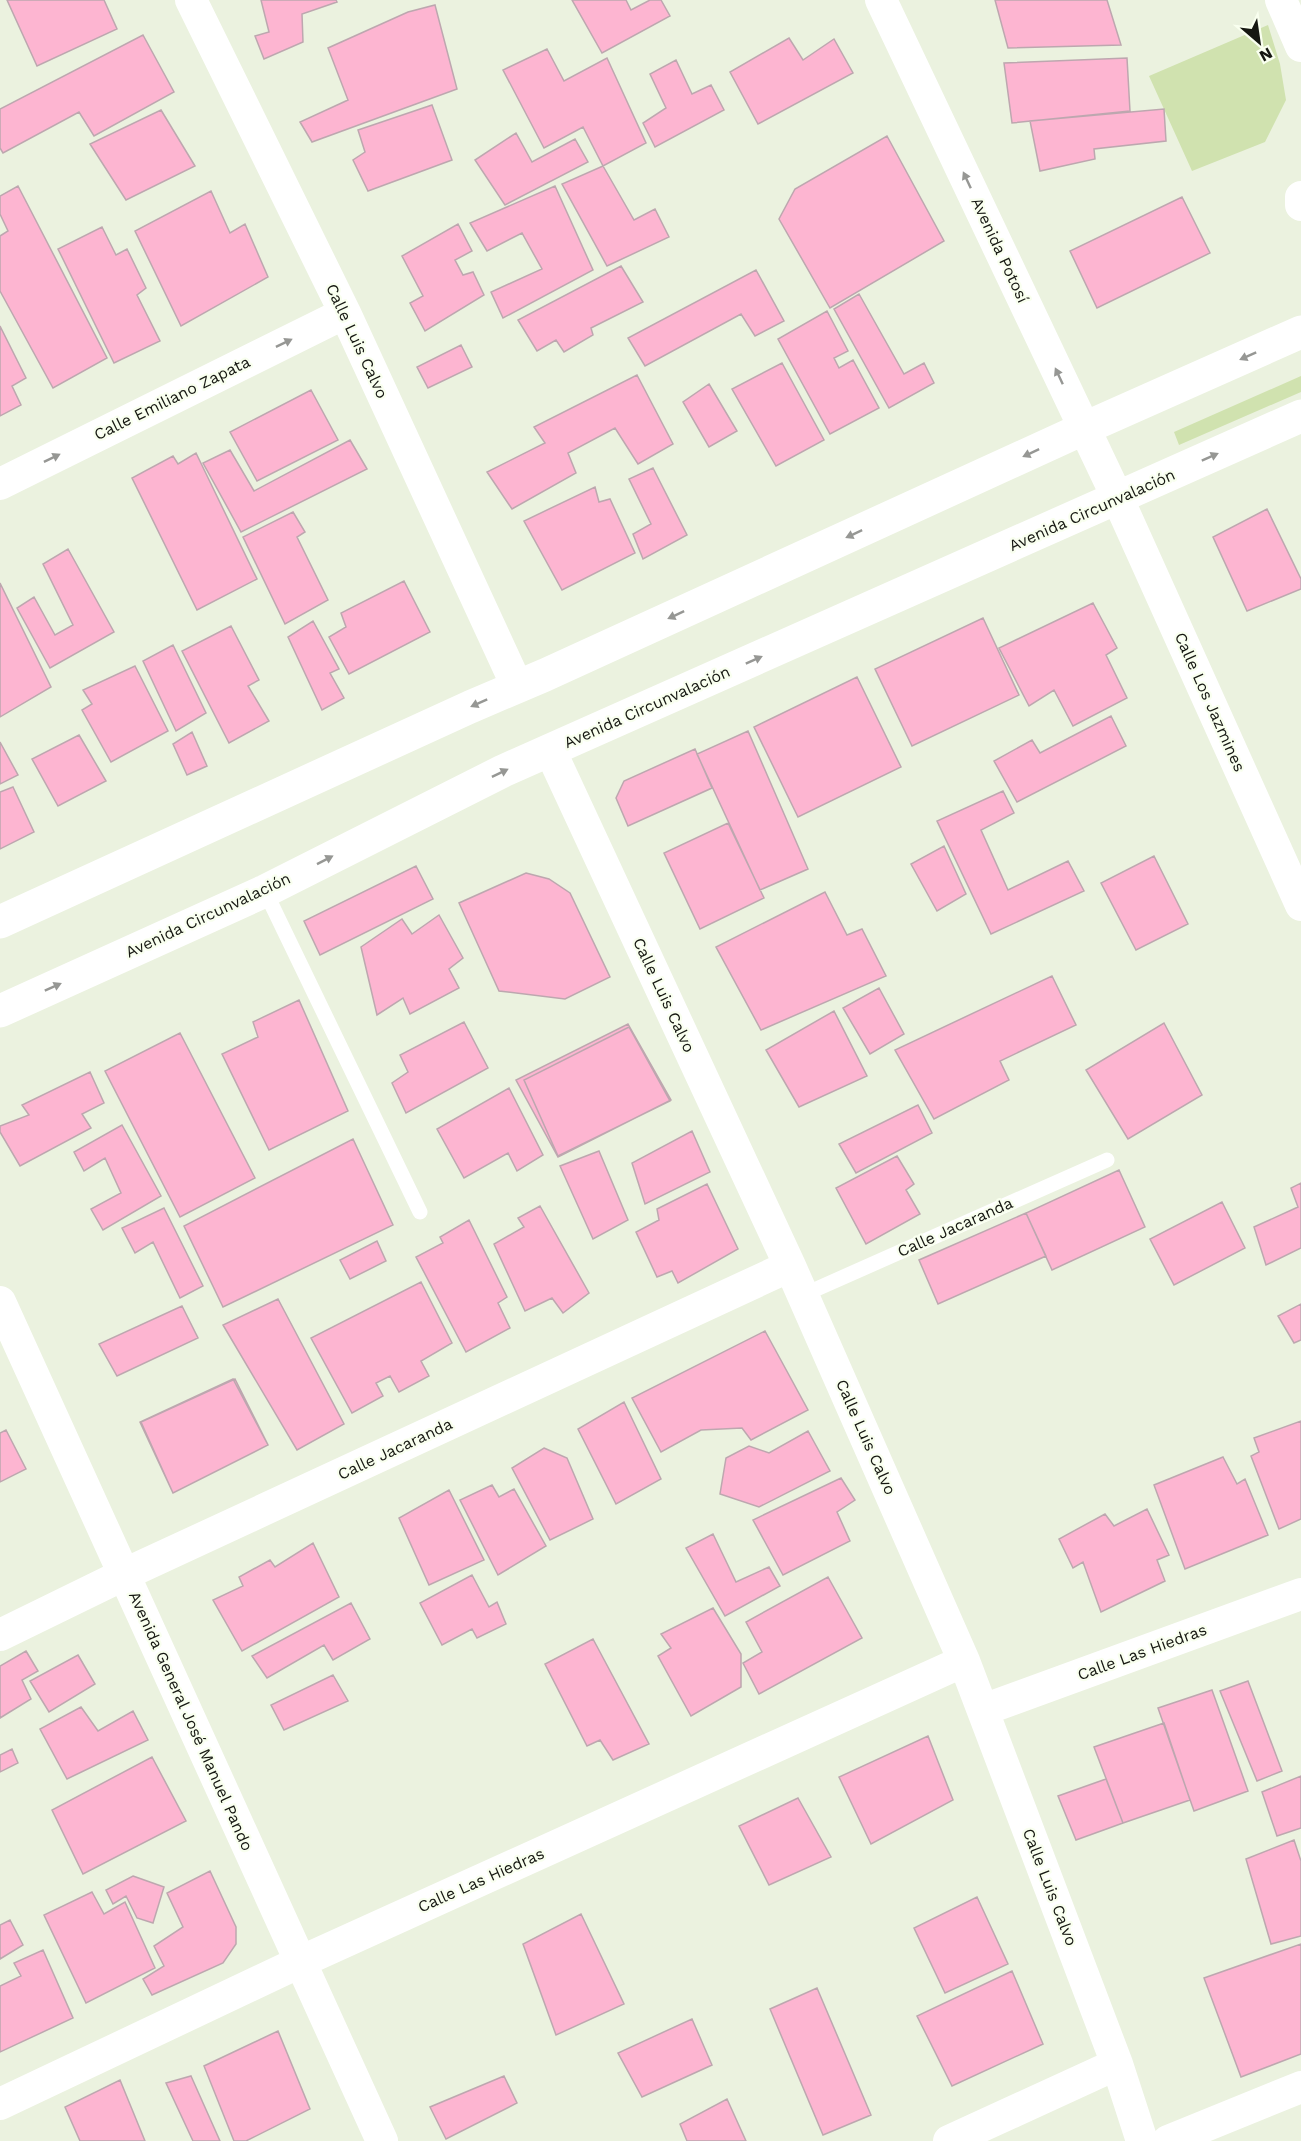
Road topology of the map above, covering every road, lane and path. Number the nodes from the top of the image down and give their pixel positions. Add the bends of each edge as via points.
1 (191, 0) edge
2 (881, 0) edge
3 (1281, 0) edge
4 (1301, 46) edge
5 (1301, 197) edge
6 (1301, 205) edge
7 (345, 313) junction
8 (1301, 332) edge
9 (1301, 416) edge
10 (1084, 428) junction
11 (0, 484) edge
12 (1118, 499) junction
13 (517, 686) junction
14 (550, 750) junction
15 (265, 891) junction
16 (1301, 905) edge
17 (0, 922) edge
18 (0, 1011) edge
19 (1107, 1160) dead end
20 (420, 1212) dead end
21 (790, 1266) junction
22 (803, 1295) junction
23 (0, 1302) edge
24 (125, 1574) junction
25 (1301, 1594) edge
26 (0, 1635) edge
27 (964, 1660) junction
28 (983, 1710) junction
29 (300, 1962) junction
30 (1117, 2064) junction
31 (1301, 2087) edge
32 (0, 2104) edge
33 (382, 2141) edge
34 (949, 2141) edge
35 (1142, 2141) edge
36 (1168, 2141) edge

1 - 7 street, Calle Luis Calvo
10 -> 2 street, Avenida Potosí
3 - 4 street
5 - 6 street
11 -> 7 street, Calle Emiliano Zapata
7 - 13 street, Calle Luis Calvo
8 -> 10 highway
12 -> 9 highway, Avenida Circunvalación
10 - 12 street, Avenida Potosí
10 -> 13 highway
14 -> 12 highway, Avenida Circunvalación
12 - 16 street, Calle Los Jazmines
13 -> 17 highway
15 -> 14 highway, Avenida Circunvalación
14 - 21 street, Calle Luis Calvo
18 -> 15 highway, Avenida Circunvalación
15 - 20 lane
19 - 22 lane, Calle Jacaranda
21 - 22 street, Calle Luis Calvo
21 - 24 street, Calle Jacaranda
22 - 27 street, Calle Luis Calvo
23 - 24 street, Avenida General José Manuel Pando
24 - 26 street, Calle Jacaranda
24 - 29 street, Avenida General José Manuel Pando
25 - 28 street, Calle Las Hiedras
27 - 28 street, Calle Luis Calvo
27 - 29 street, Calle Las Hiedras
28 - 30 street, Calle Luis Calvo
29 - 32 street, Calle Las Hiedras
29 - 33 street, Avenida General José Manuel Pando
30 - 34 street
30 - 35 street, Calle Luis Calvo
31 - 36 street

